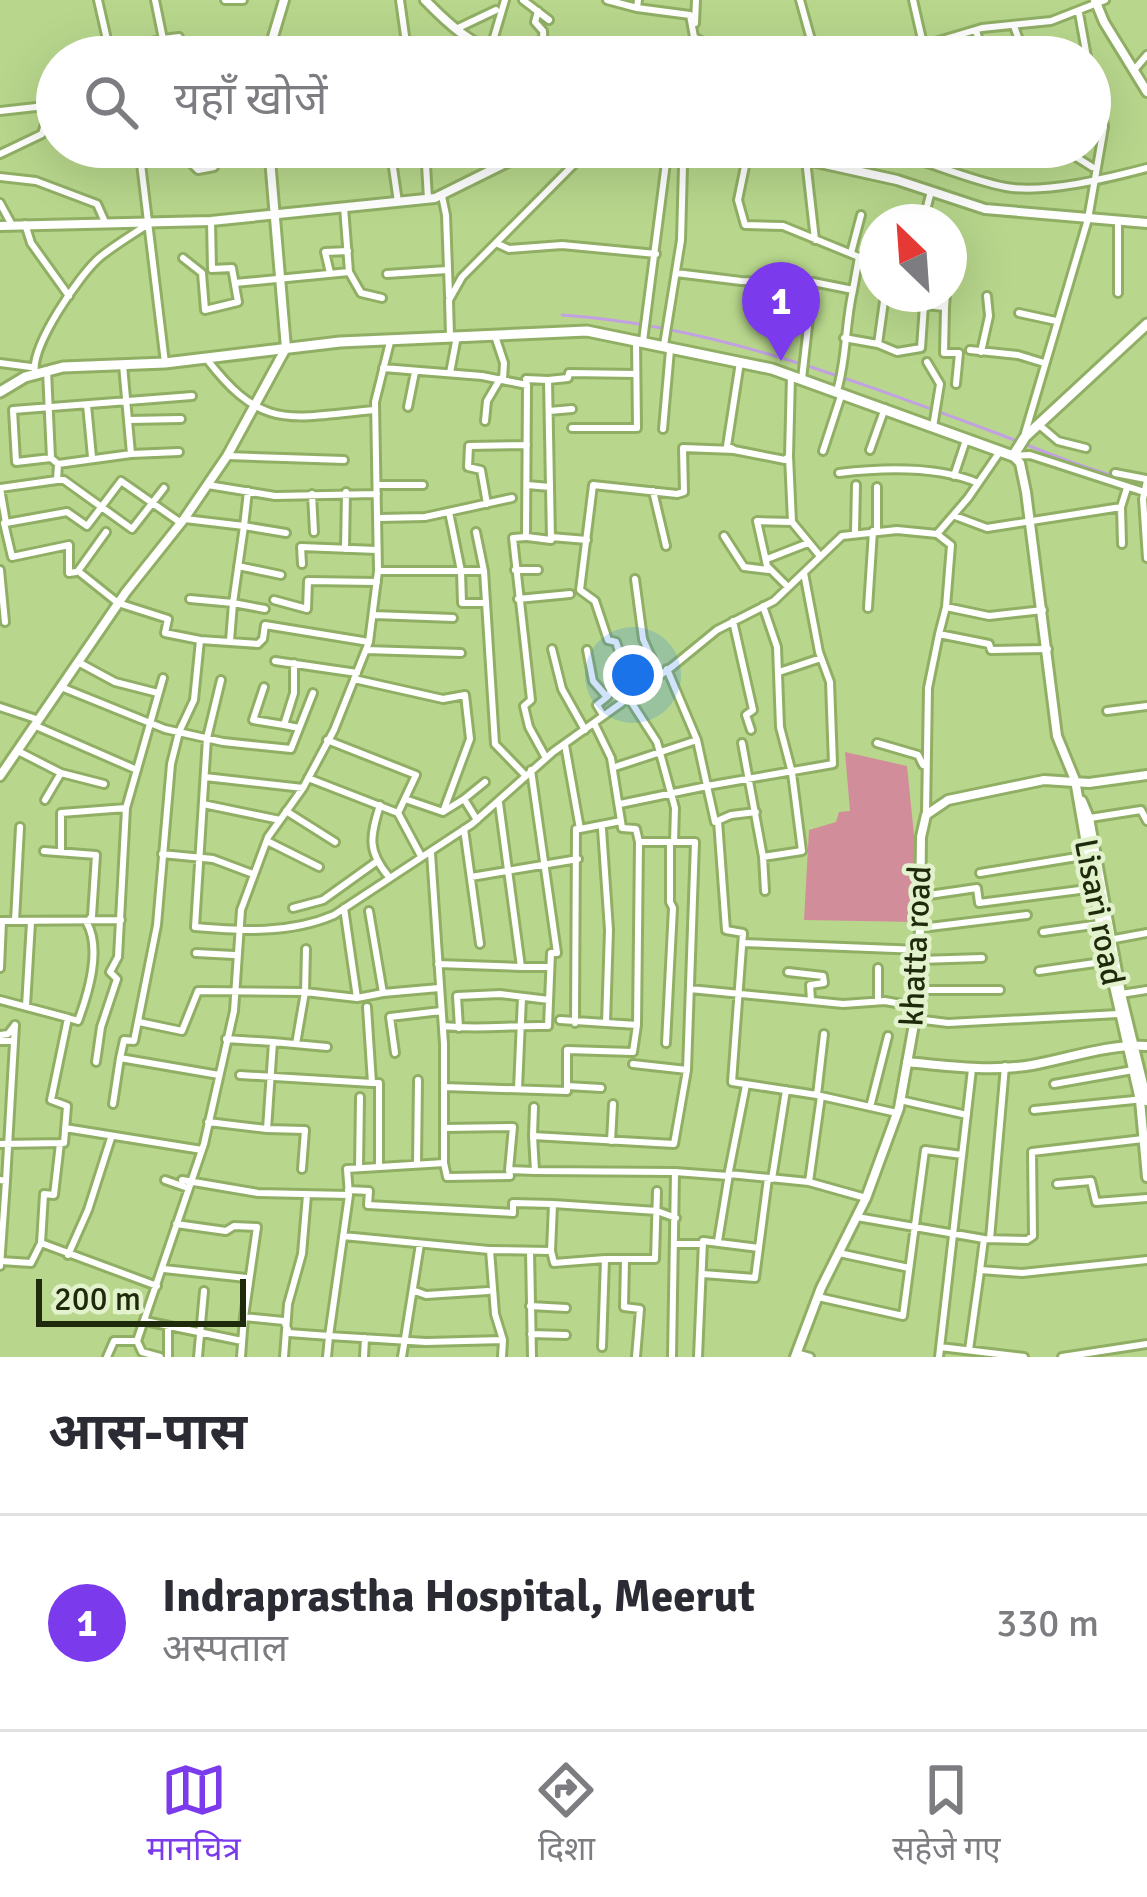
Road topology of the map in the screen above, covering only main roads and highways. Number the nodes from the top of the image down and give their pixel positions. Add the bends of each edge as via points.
1 (1147, 324) edge
2 (0, 392) edge

1 - 2 main road via 1020,444 999,453 797,377 586,332 391,339 38,373

